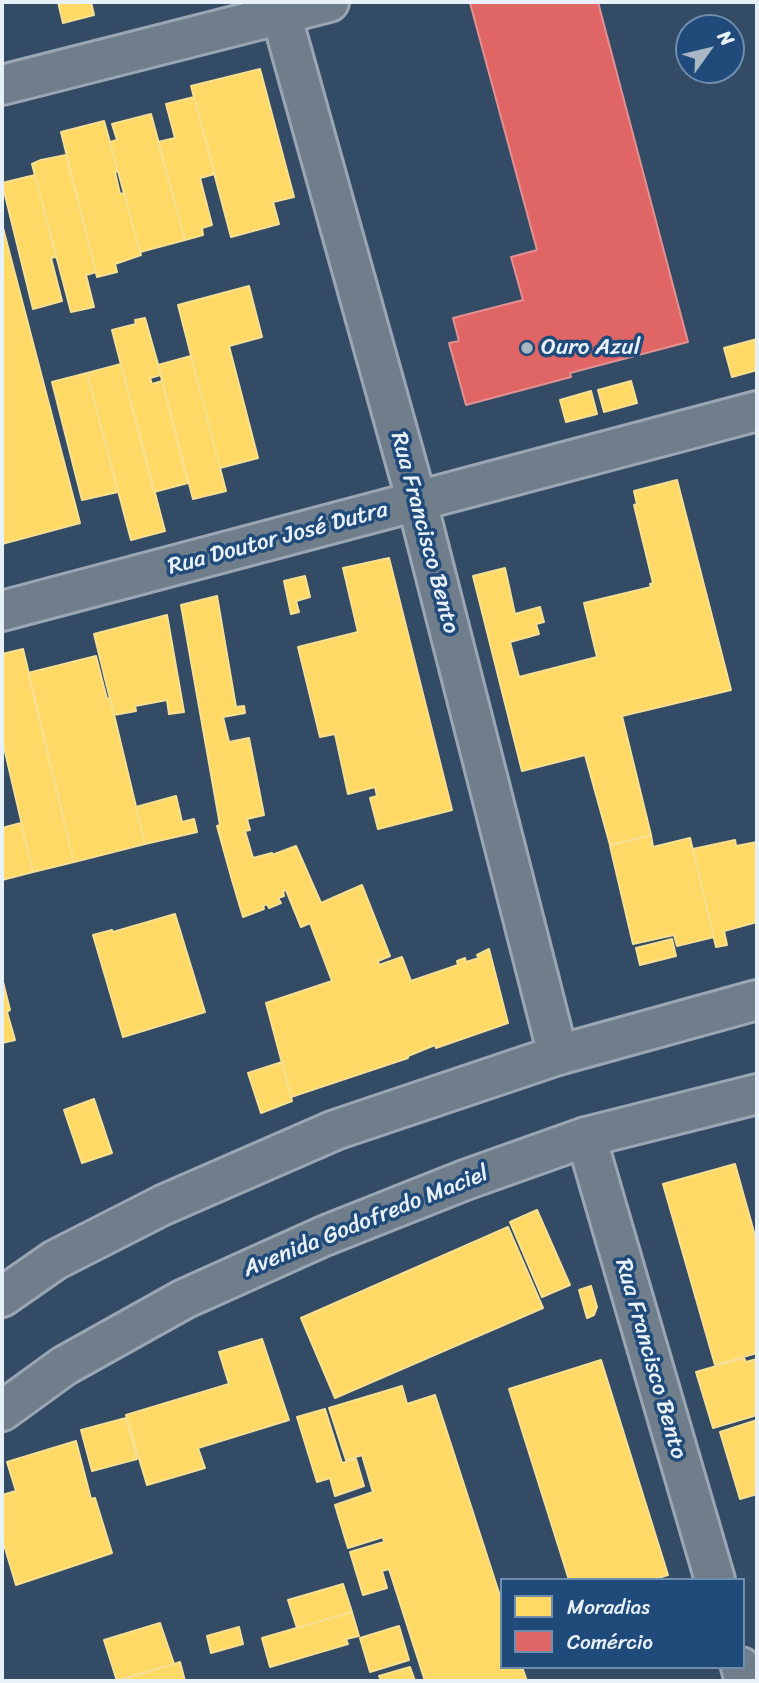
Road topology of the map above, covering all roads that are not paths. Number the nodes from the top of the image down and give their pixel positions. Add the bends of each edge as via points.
1 (329, 2) edge
2 (240, 12) edge
3 (281, 14) junction
4 (2, 85) edge
5 (757, 411) edge
6 (416, 502) junction
7 (2, 611) edge
8 (757, 1000) edge
9 (558, 1055) junction
10 (757, 1094) edge
11 (586, 1137) junction
12 (2, 1297) edge
13 (2, 1412) edge
14 (714, 1578) edge

1 - 3 street
2 - 3 street
2 - 4 street
3 - 6 street, Rua Francisco Bento
5 - 6 street, Rua Doutor José Dutra
6 - 7 street, Rua Doutor José Dutra
6 - 9 street, Rua Francisco Bento
8 - 9 street
9 - 12 street via 335,1129 163,1205 55,1260
10 - 11 street, Avenida Godofredo Maciel
11 - 13 street, Avenida Godofredo Maciel via 324,1236 184,1299 64,1366
11 - 14 street, Rua Francisco Bento

